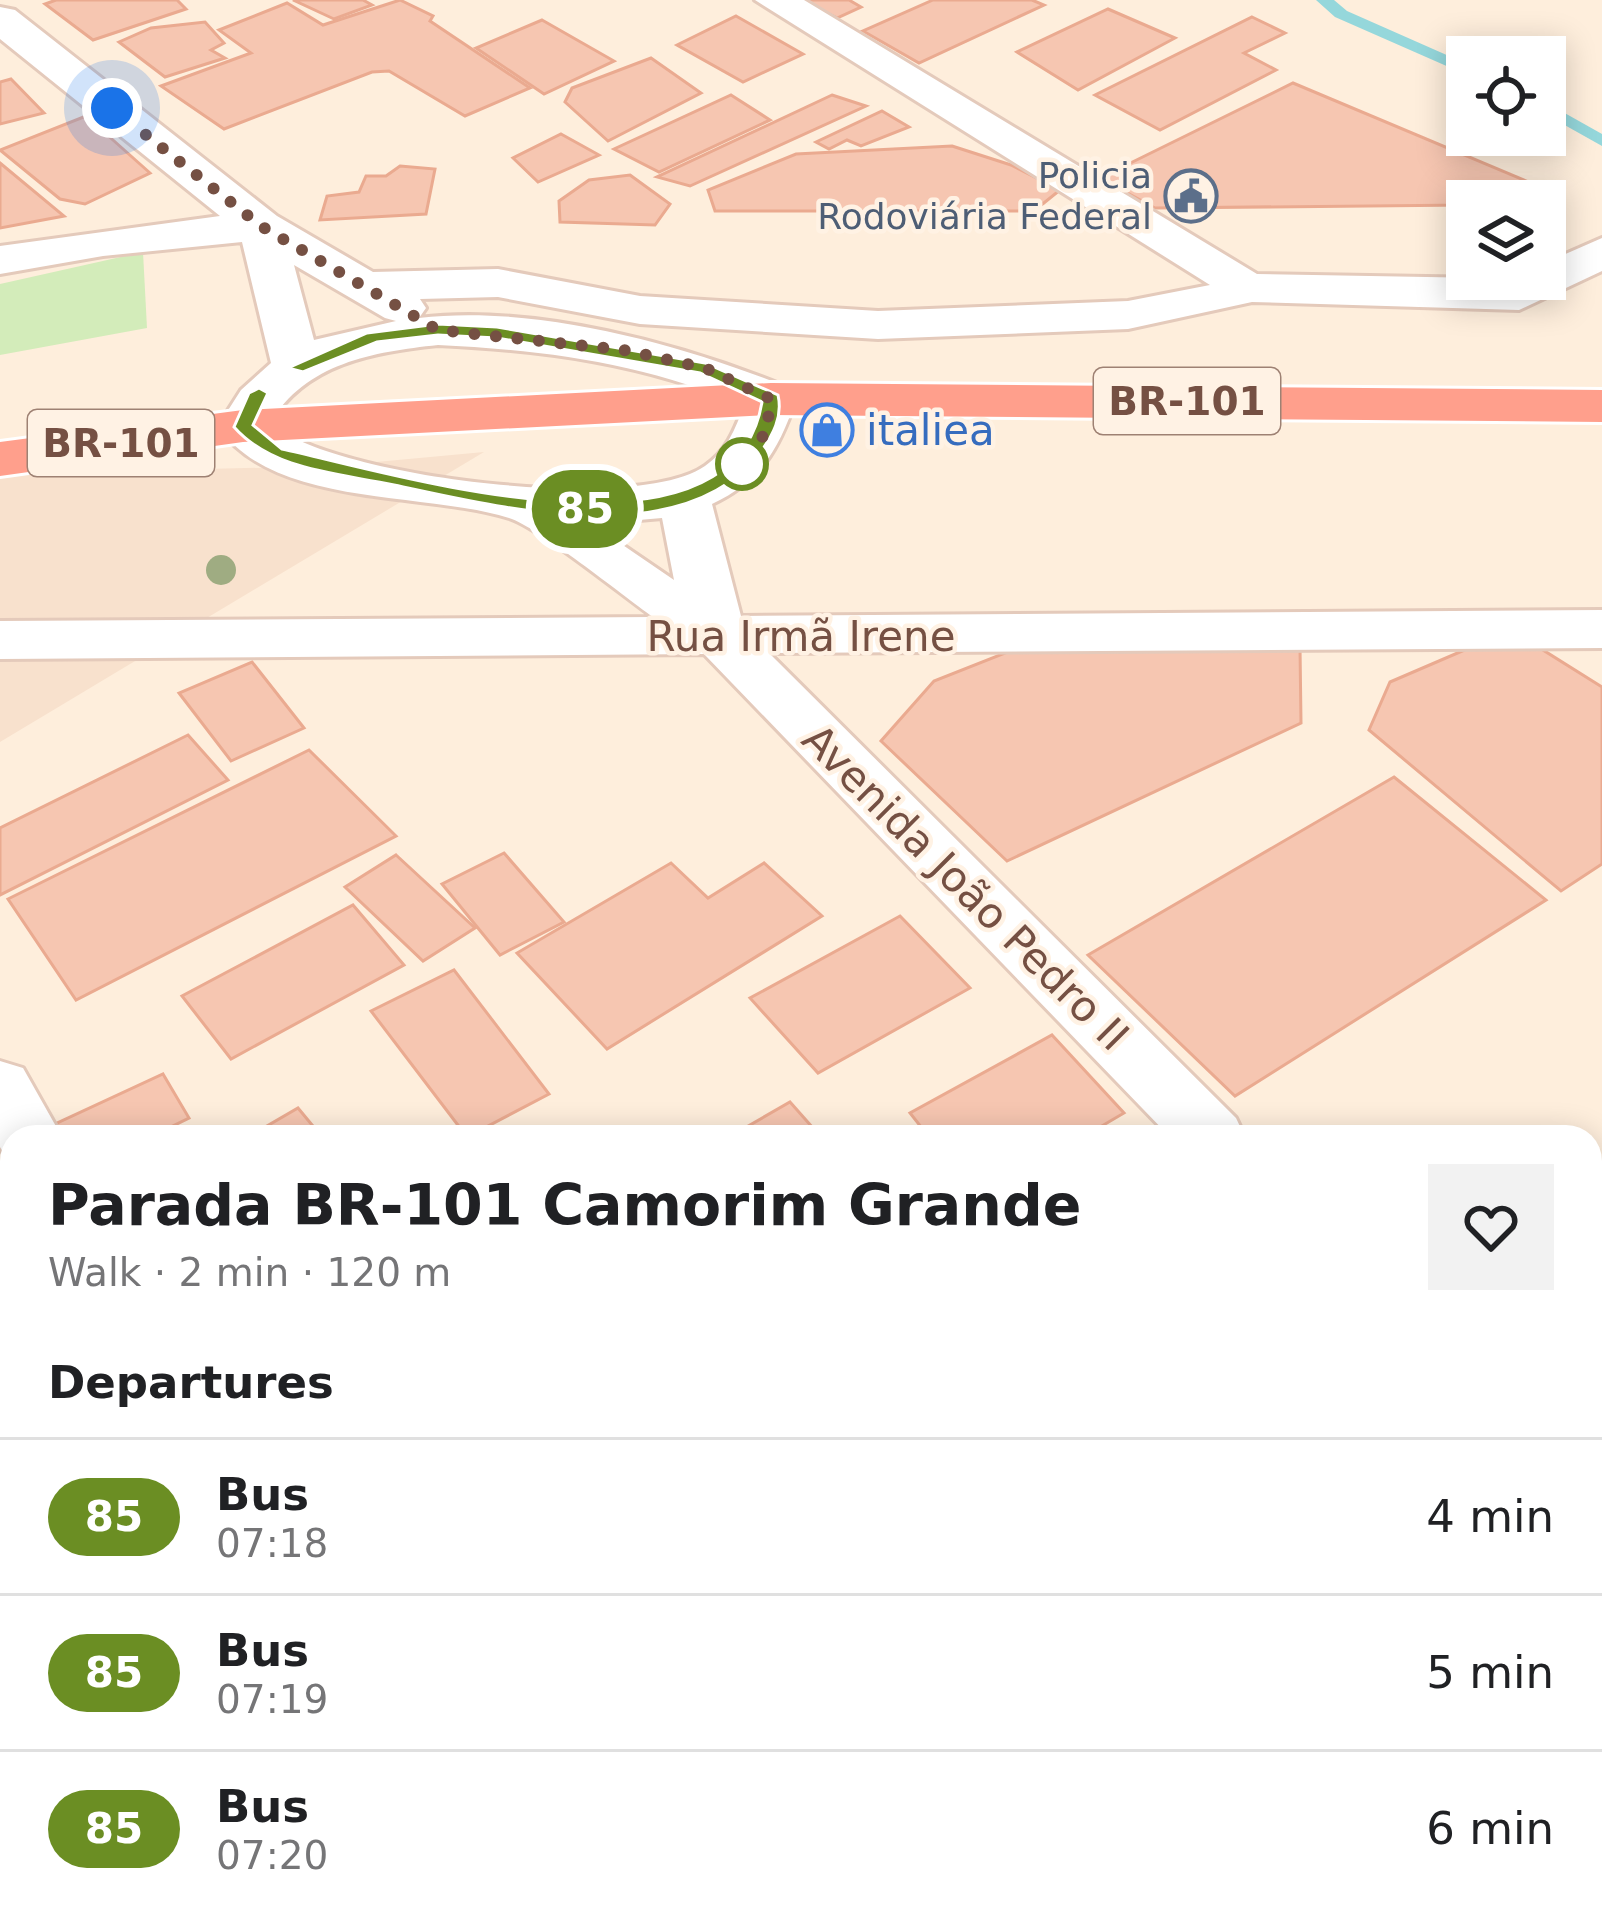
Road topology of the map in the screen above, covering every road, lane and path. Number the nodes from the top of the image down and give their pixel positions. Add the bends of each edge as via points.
1 (775, 0) edge
2 (0, 19) edge
3 (261, 226) junction
4 (1602, 253) edge
5 (0, 260) edge
6 (365, 286) junction
7 (1247, 288) junction
8 (438, 330) junction
9 (297, 368) junction
10 (771, 399) junction
11 (1602, 406) edge
12 (243, 427) junction
13 (0, 459) edge
14 (684, 497) junction
15 (532, 508) junction
16 (1602, 629) edge
17 (720, 637) junction
18 (0, 640) edge
19 (0, 1087) edge
20 (21, 1125) edge
21 (1200, 1125) edge

1 - 7 street
2 - 3 street
3 - 5 street
3 - 6 street
3 - 9 street
4 - 7 street via 1520,296
6 - 7 street via 498,283 640,310 878,325 1128,315
6 - 8 street
8 - 9 street via 373,337
8 - 10 street via 624,350 705,368
9 - 12 street via 259,393
10 - 11 highway, BR-101
10 - 12 highway, BR-101
10 - 14 street via 766,432 739,467
12 - 13 highway, BR-101
12 - 15 street via 276,454
14 - 15 street via 615,509
14 - 17 street, Avenida João Pedro II
15 - 17 street, Avenida João Pedro II
16 - 17 street, Rua Irmã Irene
17 - 18 street, Rua Irmã Irene
17 - 21 street, Avenida João Pedro II
19 - 20 street

